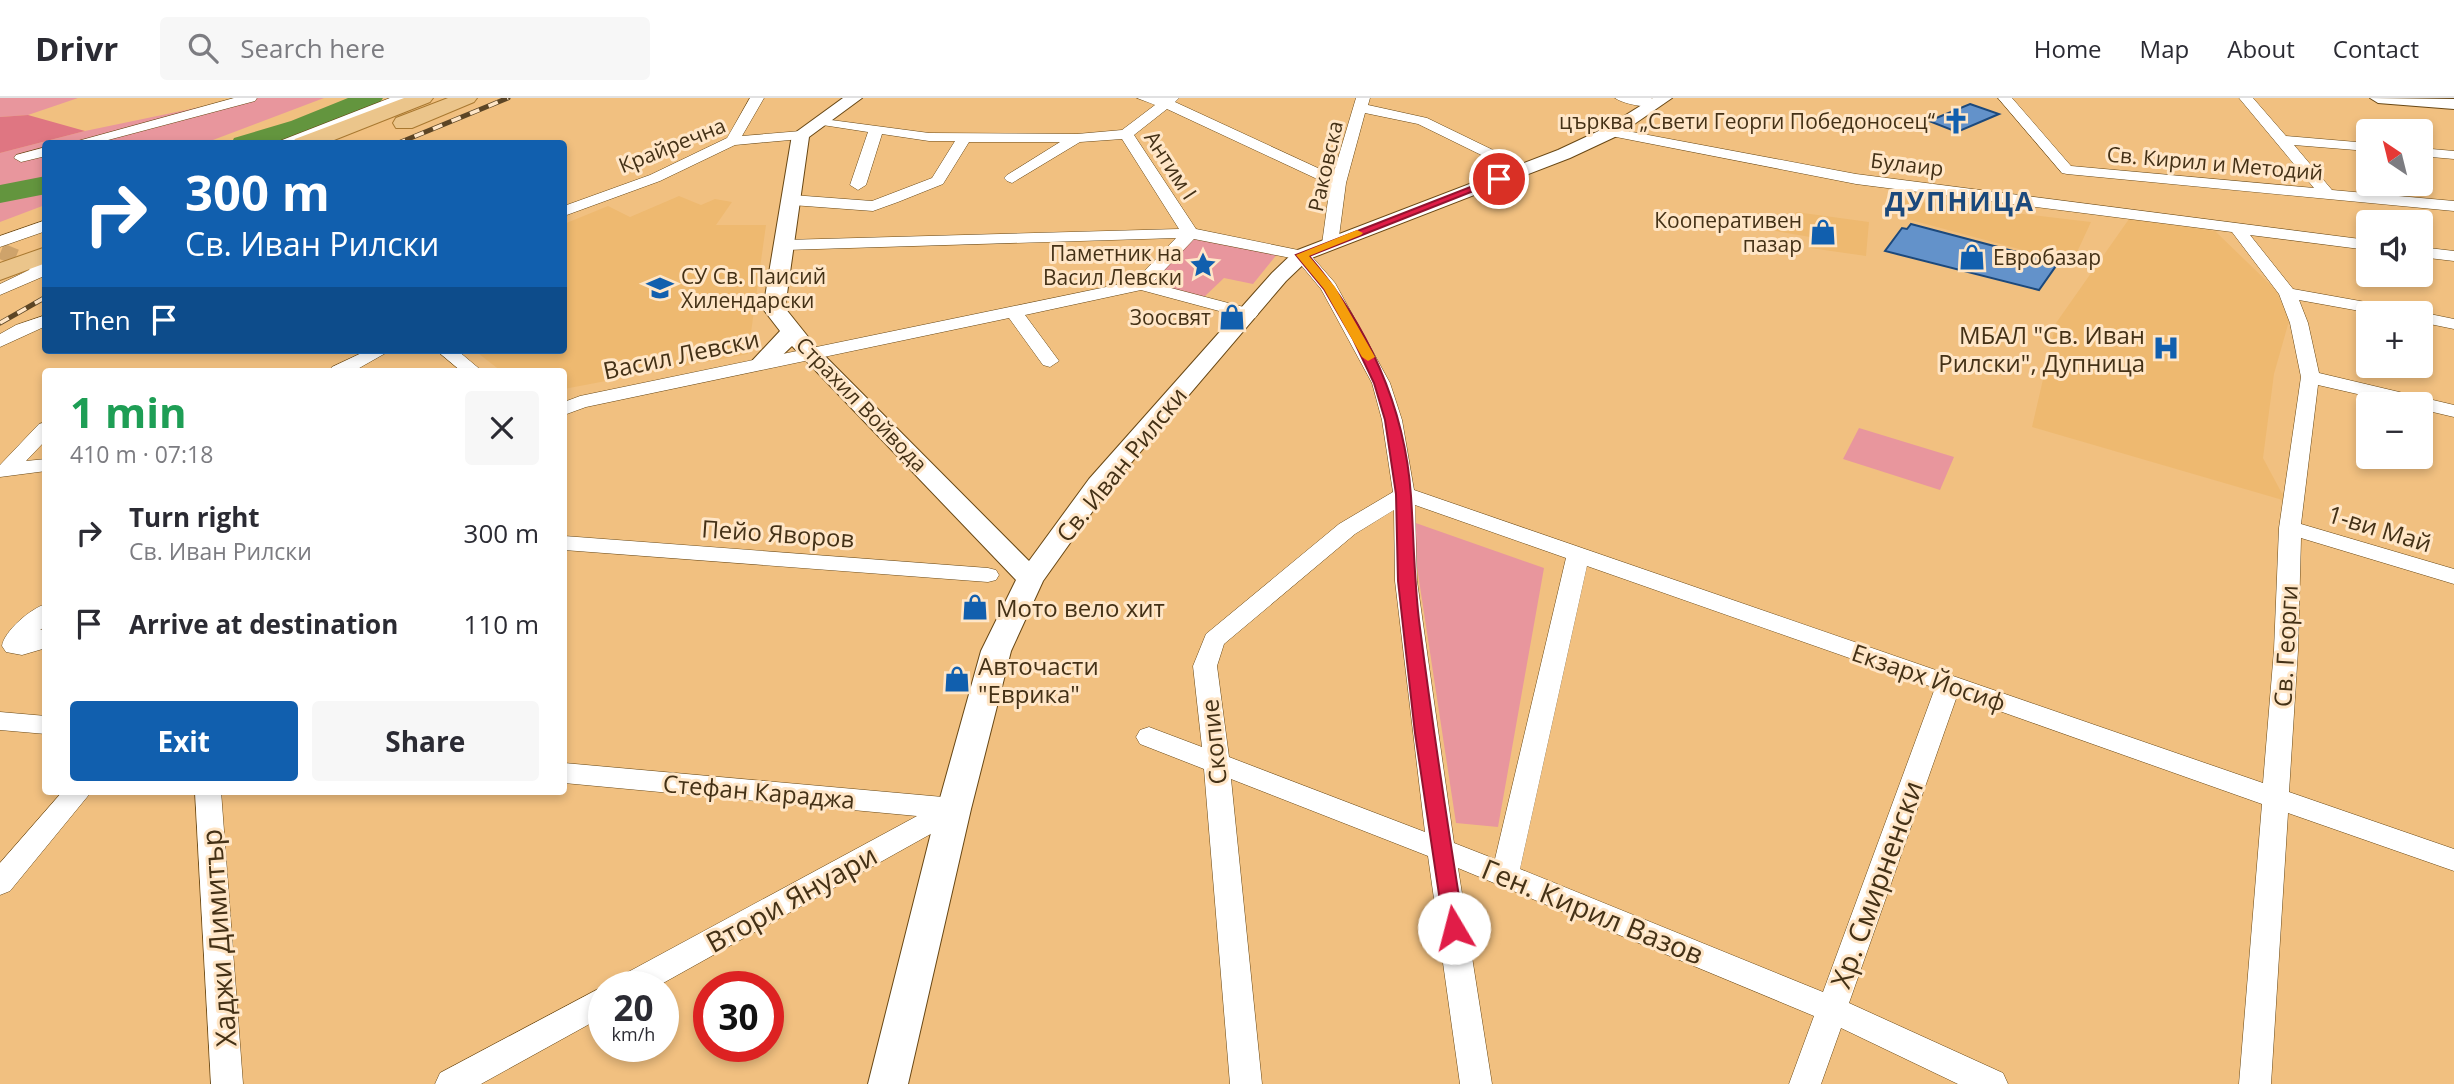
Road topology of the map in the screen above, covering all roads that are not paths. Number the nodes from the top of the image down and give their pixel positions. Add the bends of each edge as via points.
1 (250, 98) edge
2 (403, 98) edge
3 (423, 98) edge
4 (448, 98) edge
5 (467, 98) edge
6 (757, 98) edge
7 (854, 98) edge
8 (1144, 98) edge
9 (1622, 98) edge
10 (2005, 98) edge
11 (2246, 98) edge
12 (2378, 98) edge
13 (1168, 100) edge
14 (1660, 101) edge
15 (1362, 103) edge
16 (2454, 104) edge
17 (821, 121) junction
18 (876, 130) junction
19 (1611, 132) junction
20 (1126, 134) junction
21 (801, 135) junction
22 (965, 137) junction
23 (1077, 138) junction
24 (89, 140) edge
25 (290, 140) edge
26 (313, 140) edge
27 (341, 140) edge
28 (358, 140) edge
29 (2282, 140) junction
30 (732, 141) junction
31 (2356, 147) edge
32 (42, 152) edge
33 (2433, 153) edge
34 (2454, 155) edge
35 (21, 158) dead end
36 (1524, 170) junction
37 (1012, 178) dead end
38 (1338, 183) junction
39 (858, 185) dead end
40 (2328, 195) junction
41 (792, 200) junction
42 (2454, 206) edge
43 (567, 210) edge
44 (2237, 228) junction
45 (42, 229) edge
46 (1190, 233) junction
47 (42, 243) edge
48 (2356, 243) edge
49 (1330, 244) junction
50 (785, 245) junction
51 (2433, 254) edge
52 (0, 255) edge
53 (1302, 255) junction
54 (2454, 256) edge
55 (42, 260) edge
56 (1141, 285) junction
57 (0, 290) edge
58 (2287, 293) junction
59 (2356, 305) edge
60 (1013, 311) junction
61 (1249, 314) junction
62 (2433, 320) edge
63 (42, 321) edge
64 (2454, 324) edge
65 (792, 330) junction
66 (0, 342) edge
67 (810, 353) junction
68 (374, 354) edge
69 (450, 354) edge
70 (1049, 361) dead end
71 (761, 363) junction
72 (345, 368) edge
73 (469, 368) edge
74 (2310, 377) junction
75 (567, 408) edge
76 (2454, 411) edge
77 (42, 432) edge
78 (42, 465) edge
79 (3, 470) edge
80 (1404, 494) junction
81 (2290, 528) junction
82 (567, 543) edge
83 (1578, 556) junction
84 (988, 575) dead end
85 (2454, 577) edge
86 (1030, 579) junction
87 (42, 616) edge
88 (42, 639) edge
89 (1949, 684) junction
90 (0, 721) edge
91 (42, 725) edge
92 (1149, 737) dead end
93 (1216, 761) junction
94 (567, 773) edge
95 (76, 795) edge
96 (208, 795) edge
97 (2276, 800) junction
98 (954, 810) junction
99 (1443, 850) junction
100 (2454, 860) edge
101 (1505, 875) junction
102 (0, 884) edge
103 (657, 971) edge
104 (588, 1009) edge
105 (1831, 1009) junction
106 (227, 1084) edge
107 (450, 1084) edge
108 (888, 1084) edge
109 (1246, 1084) edge
110 (1476, 1084) edge
111 (1805, 1084) edge
112 (1992, 1084) edge
113 (2255, 1084) edge

1 - 24 street
2 - 25 street
3 - 26 main road
4 - 27 main road
5 - 28 main road
6 - 30 street
7 - 17 street
8 - 13 street
9 - 14 street
10 - 40 street, Св. Кирил и Методий via 2067,170
11 - 29 street
12 - 16 street
13 - 20 street, Антим I
13 - 38 street
14 - 19 street, Св. Иван Рилски
15 - 36 street via 1422,121
15 - 38 street, Раковска
17 - 18 street
17 - 21 street
18 - 22 street
18 - 39 street
19 - 36 street, Св. Иван Рилски
19 - 44 street, Булаир via 1856,179
20 - 23 street
20 - 46 street, Антим I
21 - 30 street, Крайречна
21 - 41 street, Страхил Войвода
22 - 23 street
22 - 41 street via 937,181 893,199 873,206
23 - 37 street
29 - 31 street
29 - 40 street
30 - 43 street, Крайречна via 655,178
32 - 35 street
33 - 34 street
36 - 49 street, Св. Иван Рилски
38 - 49 street, Раковска
40 - 42 street, Св. Кирил и Методий
41 - 50 street, Страхил Войвода
44 - 48 street, Булаир
44 - 58 street, Св. Георги
45 - 52 street
46 - 50 street
46 - 53 street
46 - 56 street
47 - 52 main road
49 - 53 street, Св. Иван Рилски
50 - 65 street, Страхил Войвода via 774,309
51 - 54 street
52 - 55 main road
53 - 61 street, Св. Иван Рилски
53 - 80 street via 1329,287 1381,383
55 - 57 street via 36,273
56 - 60 street, Васил Левски
56 - 61 street
58 - 59 street
58 - 74 street, Св. Георги via 2299,323
60 - 67 street, Васил Левски
60 - 70 street
61 - 86 street, Св. Иван Рилски via 1098,485
62 - 64 street
63 - 66 street
65 - 67 street, Страхил Войвода
65 - 71 street
67 - 71 street, Васил Левски
67 - 86 street, Страхил Войвода
68 - 72 street
69 - 73 street
71 - 75 street, Васил Левски
74 - 76 street
74 - 81 street, Св. Георги
77 - 79 street
78 - 79 street
80 - 83 street, Екзарх Йосиф
80 - 93 street, Скопие via 1347,529 1214,640 1205,666
80 - 99 street via 1406,581
81 - 85 street, 1-ви Май
81 - 97 street, Св. Георги
82 - 84 street, Пейо Яворов
83 - 89 street, Екзарх Йосиф
83 - 101 street
86 - 98 street, Св. Иван Рилски via 996,651
87 - 88 street via 13,646 20,648
89 - 97 street, Екзарх Йосиф
89 - 105 street, Хр. Смирненски
90 - 91 street
92 - 93 street, Ген. Кирил Вазов
93 - 99 street, Ген. Кирил Вазов
93 - 109 street, Скопие
94 - 98 street, Стефан Караджа
95 - 102 street
96 - 106 street, Хаджи Димитър
97 - 100 street, Екзарх Йосиф
97 - 113 street, Св. Георги
98 - 103 street, Втори Януари
98 - 108 street, Св. Иван Рилски
99 - 101 street, Ген. Кирил Вазов
99 - 110 street
101 - 105 street, Ген. Кирил Вазов
104 - 107 street
105 - 111 street, Хр. Смирненски
105 - 112 street, Ген. Кирил Вазов

